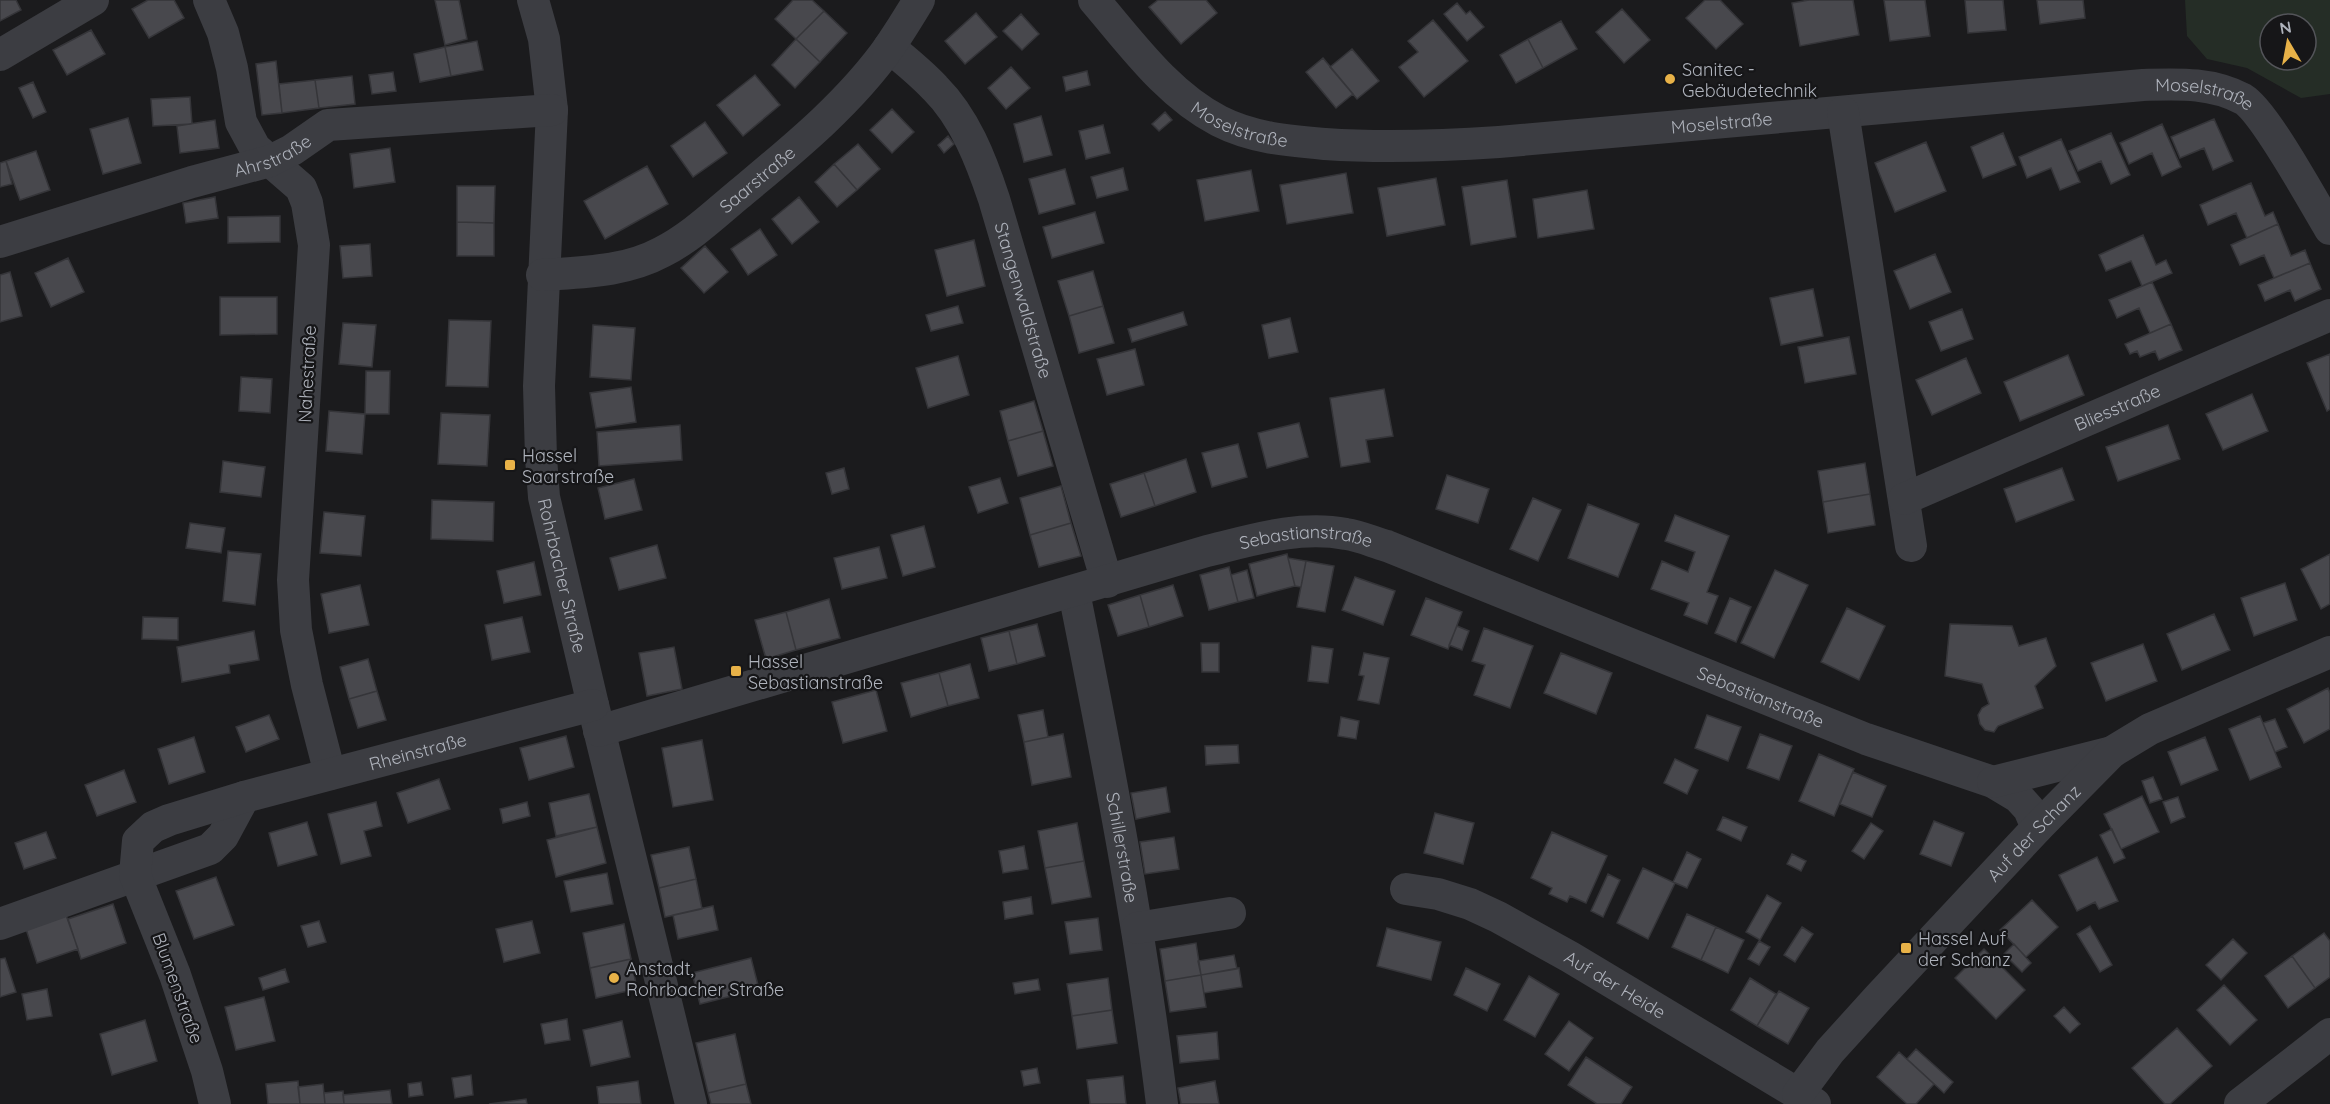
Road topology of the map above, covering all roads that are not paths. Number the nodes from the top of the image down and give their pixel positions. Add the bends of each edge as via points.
1 (93, 0) edge
2 (209, 0) edge
3 (533, 0) edge
4 (920, 0) edge
5 (1094, 0) edge
6 (890, 47) junction
7 (0, 55) edge
8 (552, 110) junction
9 (1843, 112) junction
10 (270, 161) junction
11 (2330, 229) edge
12 (0, 242) edge
13 (542, 275) junction
14 (2330, 315) edge
15 (1904, 499) junction
16 (1911, 546) dead end
17 (1107, 582) junction
18 (1074, 592) junction
19 (2330, 652) edge
20 (596, 718) junction
21 (2112, 752) junction
22 (330, 774) junction
23 (1993, 782) junction
24 (244, 797) junction
25 (2037, 828) junction
26 (135, 875) junction
27 (1406, 889) dead end
28 (1230, 913) dead end
29 (0, 924) edge
30 (1137, 928) junction
31 (2330, 1034) edge
32 (1806, 1099) edge
33 (215, 1104) edge
34 (691, 1104) edge
35 (1162, 1104) edge
36 (2240, 1104) edge

1 - 7 street
2 - 10 street, Nahestraße via 223,33 241,122 255,148
3 - 8 street, Rohrbacher Straße via 544,39
4 - 6 street, Saarstraße
5 - 9 street, Moselstraße via 1147,63 1181,95 1217,120 1247,133 1288,141 1429,147
6 - 13 street, Saarstraße via 787,154 688,236 661,253 630,265
6 - 17 street, Stangenwaldstraße via 936,88 980,158
8 - 10 street, Ahrstraße via 328,125
8 - 13 street, Rohrbacher Straße
9 - 11 street, Moselstraße via 2143,86 2193,84 2220,89 2245,100 2262,118
9 - 15 street
10 - 12 street, Ahrstraße
10 - 22 street, Nahestraße via 301,188 314,245 293,580 296,630
13 - 20 street, Rohrbacher Straße via 539,386 544,496
14 - 15 street, Bliesstraße
15 - 16 street
17 - 18 street, Sebastianstraße
17 - 23 street, Sebastianstraße via 1263,537 1310,530 1346,534 1387,546 1866,739
18 - 20 street, Sebastianstraße
18 - 30 street, Schillerstraße
19 - 21 street, Auf der Schanz via 2150,729
20 - 22 street, Rheinstraße
20 - 34 street, Rohrbacher Straße
21 - 23 street
21 - 25 street, Auf der Schanz
22 - 24 street, Rheinstraße
23 - 25 street, Sebastianstraße via 2018,797 2029,809
24 - 26 street via 223,836 210,849
24 - 26 street, Rheinstraße via 153,827 138,841
25 - 32 street, Auf der Schanz via 1830,1051
26 - 29 street
26 - 33 street, Blumenstraße via 175,975
27 - 32 street, Auf der Heide via 1438,894 1498,917
28 - 30 street
30 - 35 street, Schillerstraße
31 - 36 street

